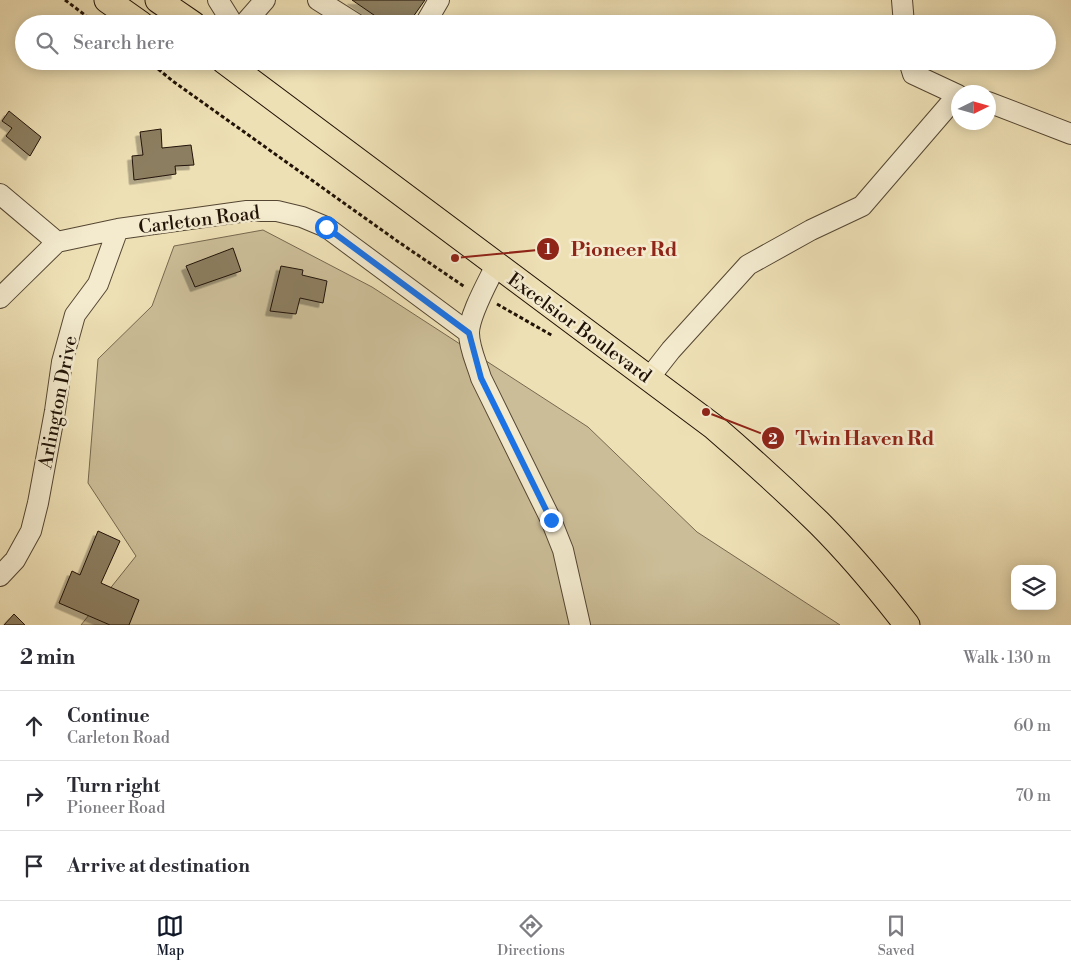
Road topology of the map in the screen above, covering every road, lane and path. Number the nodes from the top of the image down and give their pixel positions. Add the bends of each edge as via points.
1 (65, 0) edge
2 (107, 0) edge
3 (158, 0) edge
4 (218, 0) edge
5 (265, 0) edge
6 (318, 0) edge
7 (439, 0) edge
8 (902, 0) edge
9 (85, 15) edge
10 (128, 15) edge
11 (180, 15) edge
12 (228, 15) edge
13 (252, 15) edge
14 (342, 15) edge
15 (430, 15) edge
16 (903, 15) edge
17 (159, 70) edge
18 (236, 70) edge
19 (912, 70) edge
20 (951, 93) edge
21 (951, 103) edge
22 (996, 105) edge
23 (1071, 134) edge
24 (0, 194) edge
25 (118, 229) junction
26 (57, 242) junction
27 (496, 265) junction
28 (481, 296) junction
29 (0, 298) edge
30 (469, 333) junction
31 (559, 339) dead end
32 (649, 378) junction
33 (0, 576) edge
34 (580, 625) edge
35 (907, 625) edge

1 - 9 path
2 - 10 main road
3 - 11 main road
4 - 12 street
5 - 13 street
6 - 14 street
7 - 15 street
8 - 16 street
17 - 28 path via 400,243
18 - 27 main road, Excelsior Boulevard
19 - 20 street via 913,74
21 - 32 street via 862,206 810,230 748,265
22 - 23 street
24 - 26 street
25 - 26 street, Carleton Road
25 - 30 street, Carleton Road via 247,211 277,210 302,217 326,227
25 - 33 street, Arlington Drive via 98,284 74,315 62,362 31,531 15,560
26 - 29 street
27 - 28 street
27 - 32 main road, Excelsior Boulevard
28 - 30 street
28 - 31 path
30 - 34 street via 481,378 563,550
32 - 35 main road, Excelsior Boulevard via 714,427 769,475 821,525

